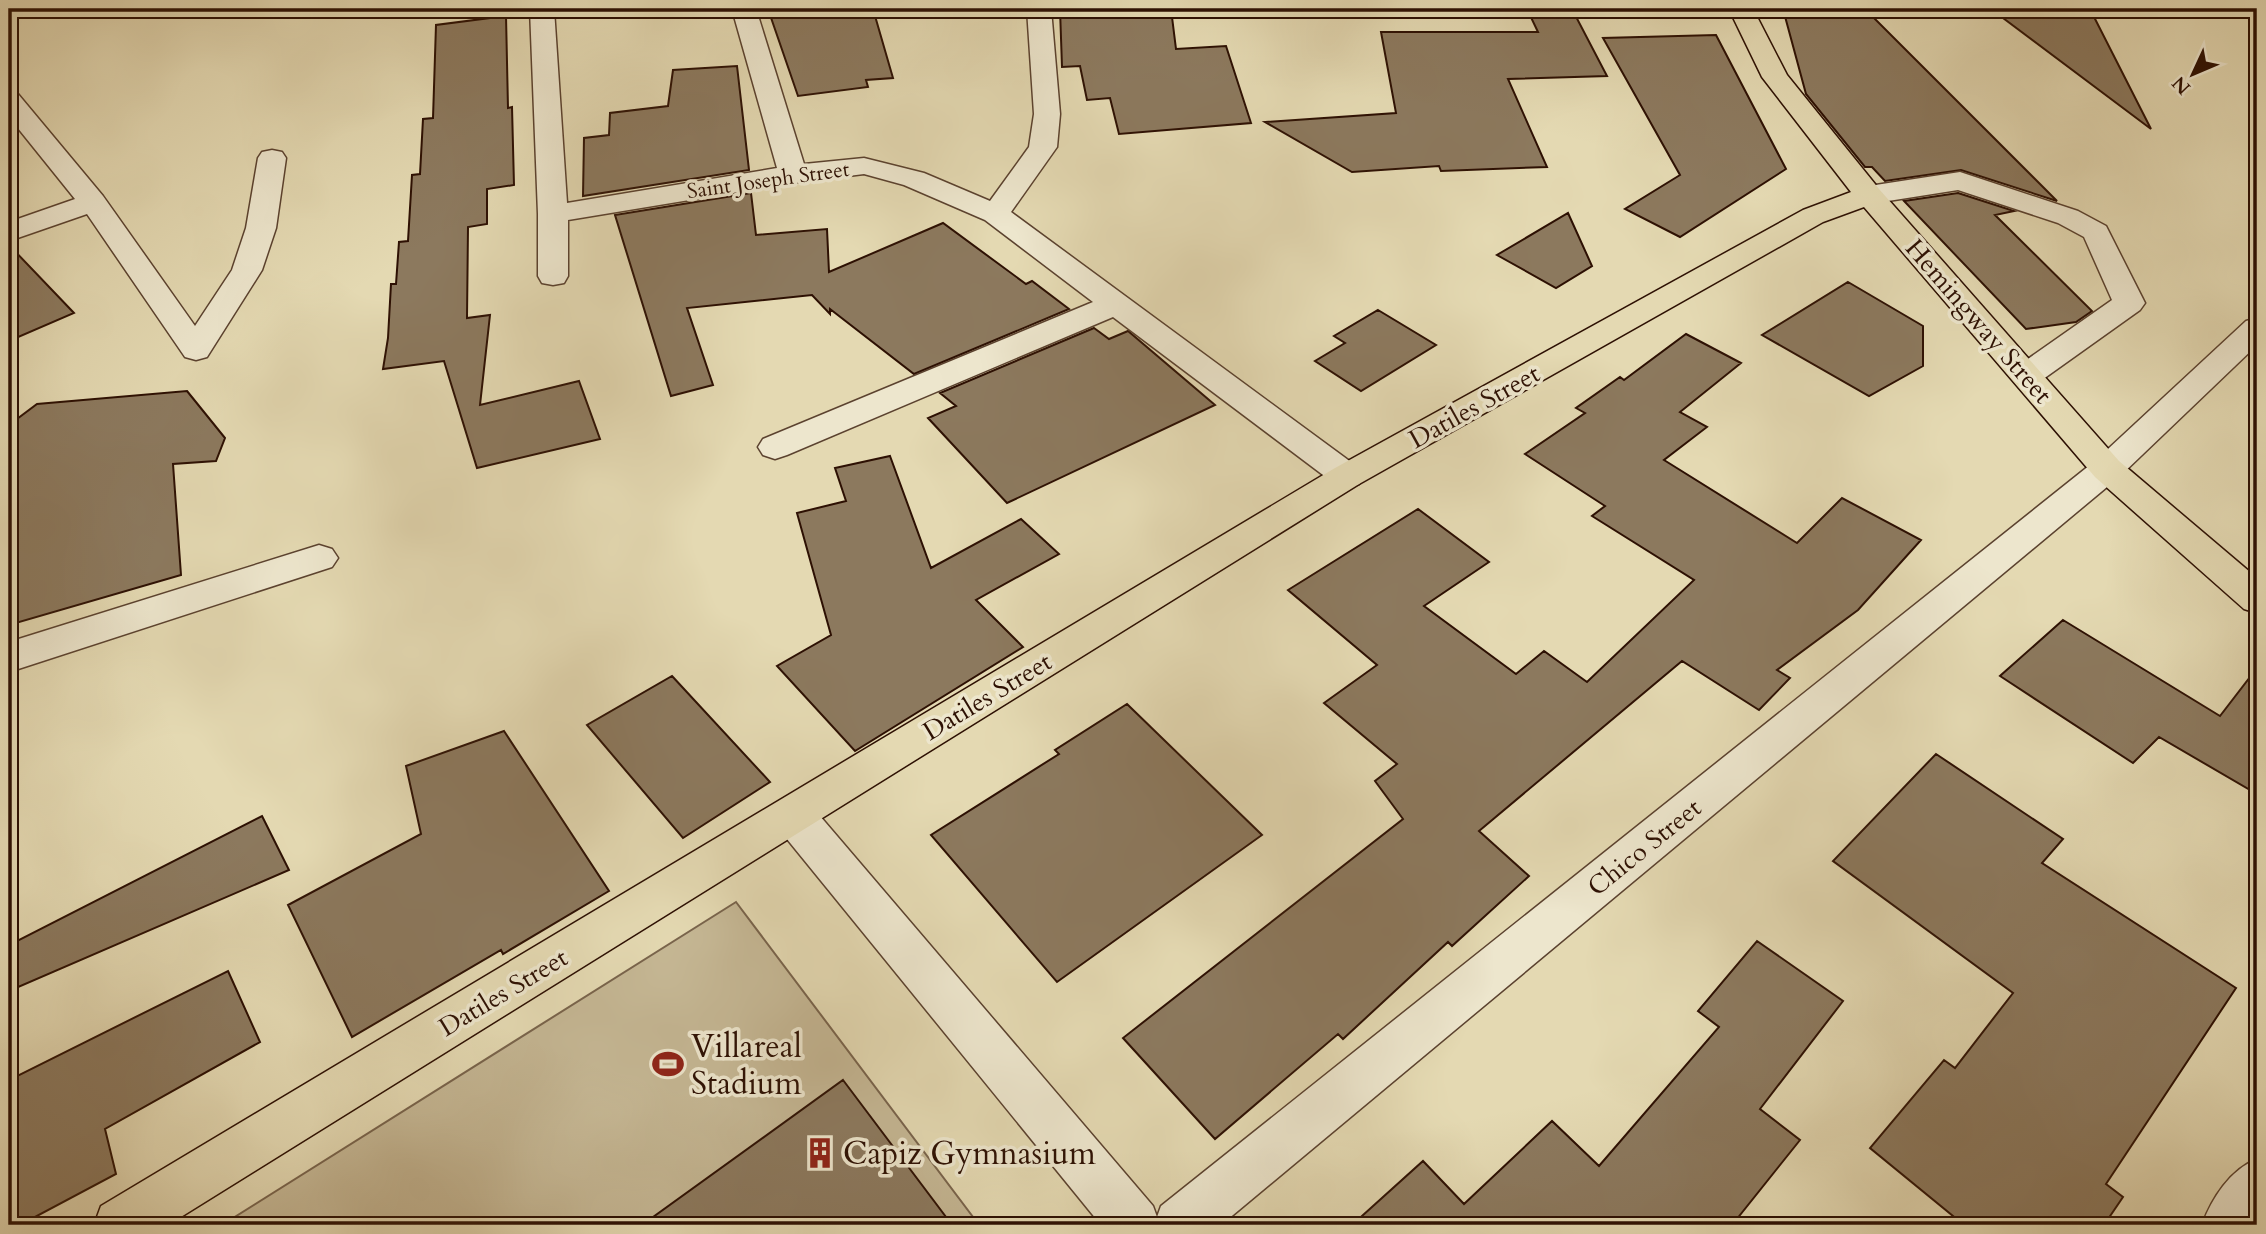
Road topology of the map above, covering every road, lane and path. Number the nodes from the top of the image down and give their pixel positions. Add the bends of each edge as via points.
1 (542, 9) edge
2 (744, 9) edge
3 (1039, 9) edge
4 (1741, 9) edge
5 (9, 100) edge
6 (272, 158) dead end
7 (793, 174) junction
8 (1869, 195) junction
9 (93, 202) junction
10 (552, 214) junction
11 (995, 214) junction
12 (9, 232) edge
13 (553, 276) dead end
14 (1116, 304) junction
15 (2257, 328) edge
16 (2026, 375) junction
17 (775, 447) dead end
18 (2107, 468) junction
19 (1347, 476) junction
20 (319, 558) dead end
21 (2257, 599) edge
22 (9, 657) edge
23 (793, 815) junction
24 (2257, 1185) edge
25 (120, 1225) edge
26 (1135, 1225) edge
27 (1180, 1225) edge
28 (2228, 1225) edge

1 - 10 street
2 - 7 street
3 - 11 street via 1047,114 1043,147
4 - 8 main road, Hemingway Street via 1775,77
5 - 9 street
6 - 9 street via 261,229 247,270 196,350
7 - 10 street, Saint Joseph Street
7 - 11 street, Saint Joseph Street via 864,166 914,179
8 - 16 main road, Hemingway Street
8 - 16 street via 1960,181 2068,217 2096,232 2129,303
8 - 19 main road, Datiles Street via 1813,216
9 - 12 street
10 - 13 street
11 - 14 street, Saint Joseph Street
14 - 17 street
14 - 19 street, Saint Joseph Street
15 - 18 street, Chico Street
16 - 18 main road, Hemingway Street
18 - 21 main road, Hemingway Street
18 - 27 street, Chico Street
19 - 23 main road, Datiles Street
20 - 22 street
23 - 25 main road, Datiles Street
23 - 26 street
24 - 28 street

